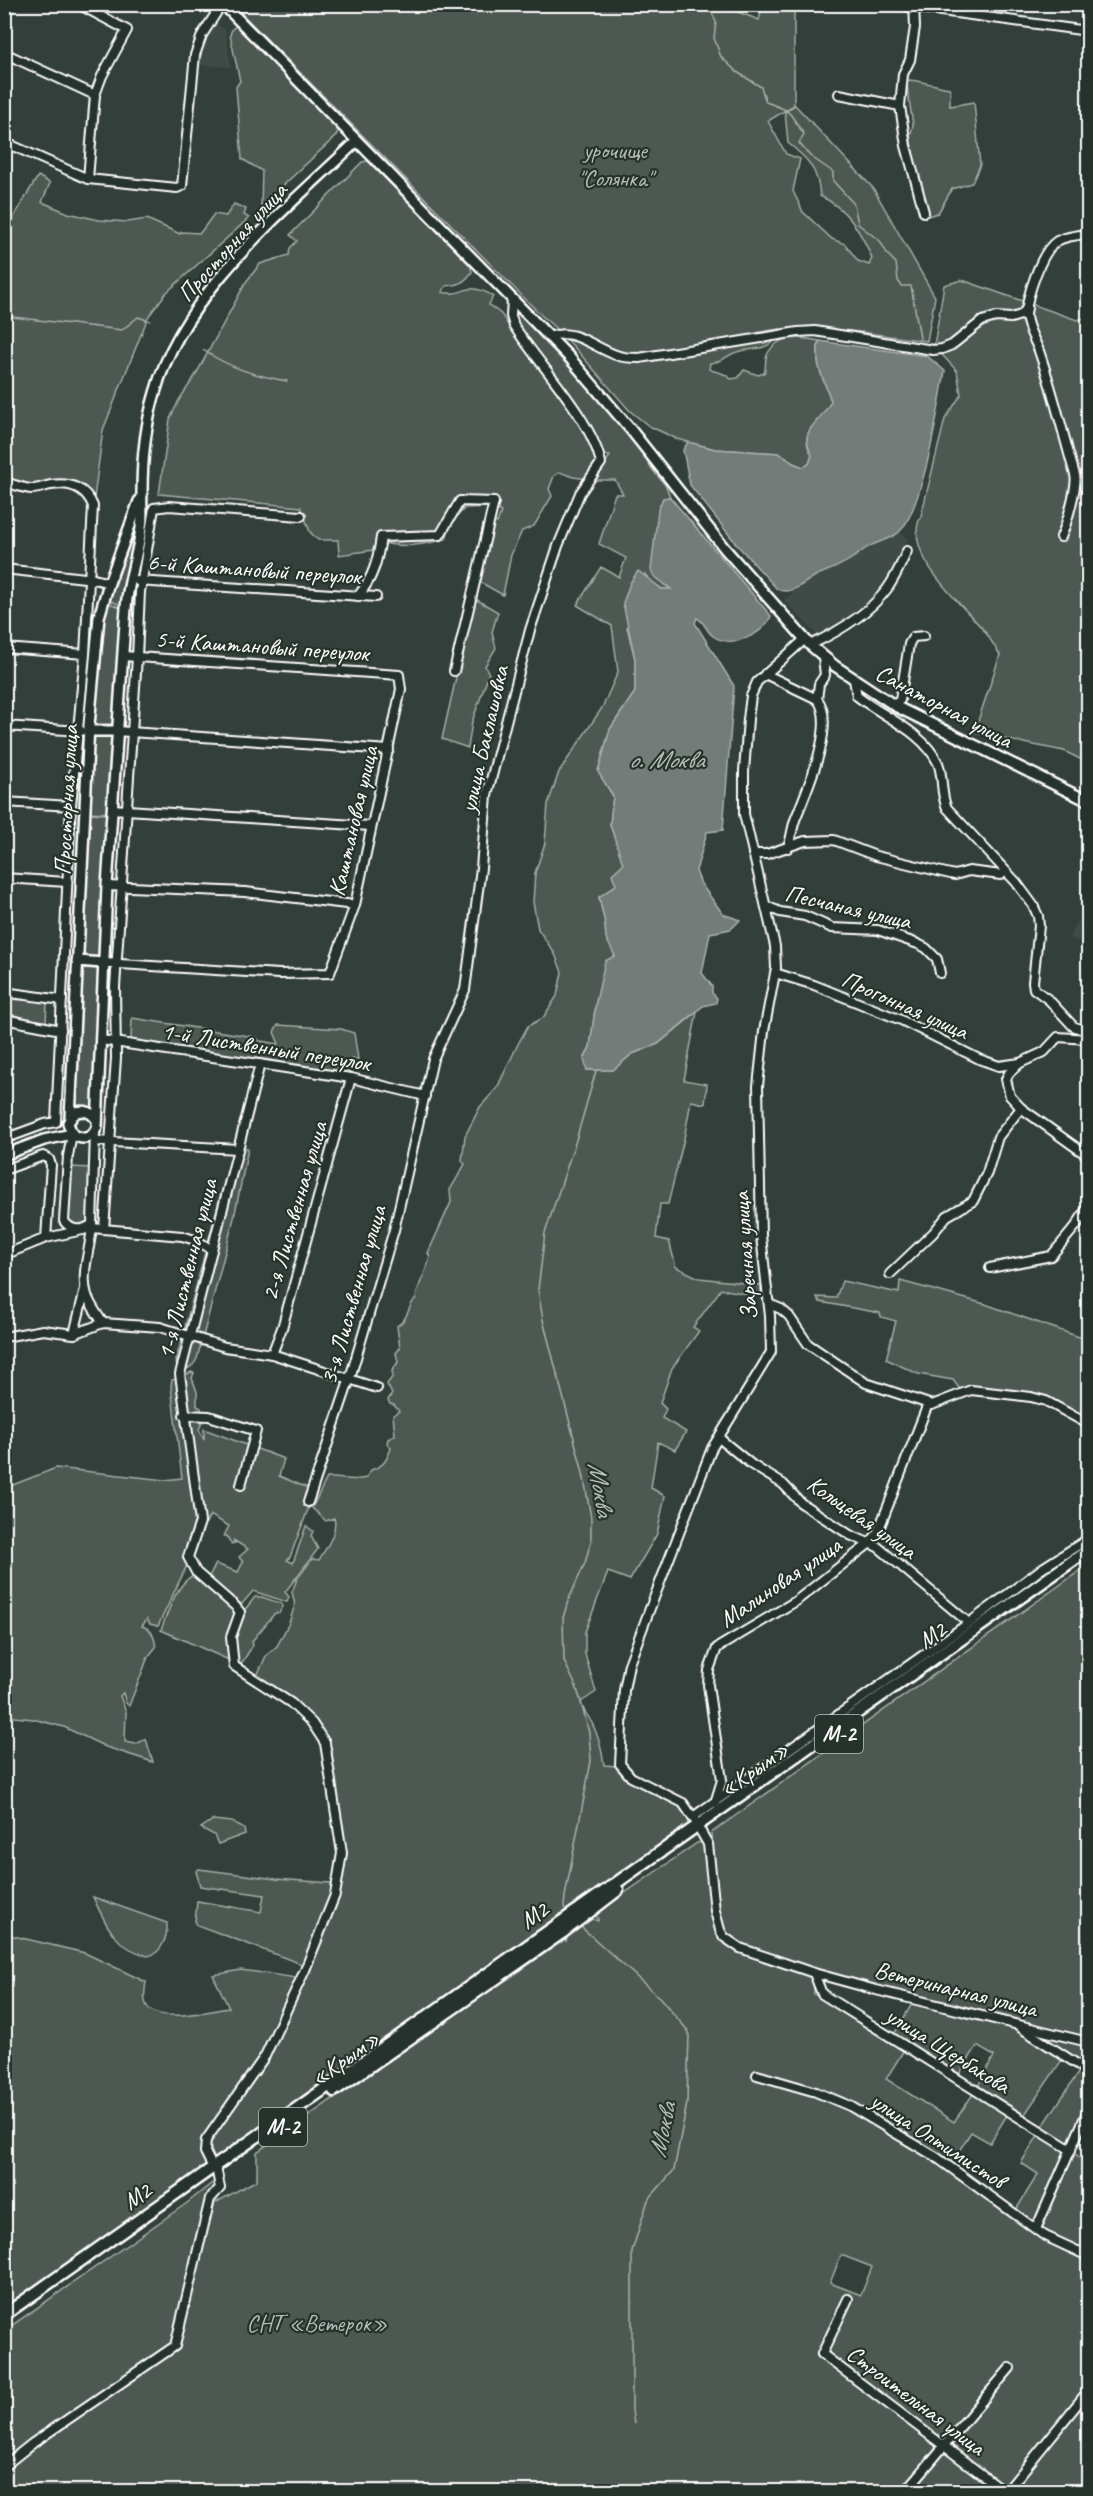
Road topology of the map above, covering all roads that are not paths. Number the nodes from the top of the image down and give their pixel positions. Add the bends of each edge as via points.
1 (10, 4) edge
2 (78, 4) edge
3 (890, 4) edge
4 (223, 5) edge
5 (914, 6) edge
6 (4, 16) edge
7 (1089, 32) edge
8 (4, 53) edge
9 (839, 94) dead end
10 (95, 95) junction
11 (900, 106) junction
12 (357, 141) junction
13 (4, 142) edge
14 (88, 179) junction
15 (924, 213) dead end
16 (1089, 234) edge
17 (512, 299) junction
18 (1027, 308) junction
19 (549, 337) junction
20 (4, 482) edge
21 (301, 516) dead end
22 (137, 523) junction
23 (1061, 537) dead end
24 (907, 550) dead end
25 (4, 569) edge
26 (88, 578) junction
27 (129, 580) junction
28 (141, 581) junction
29 (109, 584) junction
30 (358, 596) junction
31 (376, 597) dead end
32 (924, 636) dead end
33 (808, 642) junction
34 (4, 648) edge
35 (85, 654) junction
36 (123, 656) junction
37 (137, 657) junction
38 (823, 657) junction
39 (454, 671) dead end
40 (765, 674) junction
41 (399, 675) joint
42 (854, 680) junction
43 (817, 699) junction
44 (894, 705) junction
45 (4, 726) edge
46 (78, 731) junction
47 (89, 731) junction
48 (116, 731) junction
49 (132, 732) junction
50 (389, 750) junction
51 (1089, 801) edge
52 (4, 802) edge
53 (71, 806) junction
54 (112, 809) junction
55 (127, 810) junction
56 (370, 826) junction
57 (788, 848) junction
58 (753, 854) junction
59 (1005, 871) junction
60 (4, 878) edge
61 (67, 882) junction
62 (107, 886) junction
63 (122, 887) junction
64 (355, 905) junction
65 (766, 906) junction
66 (64, 960) junction
67 (77, 962) junction
68 (104, 963) junction
69 (116, 963) junction
70 (775, 973) junction
71 (940, 973) dead end
72 (4, 992) edge
73 (62, 1000) junction
74 (4, 1019) edge
75 (61, 1030) junction
76 (1089, 1032) edge
77 (1089, 1039) edge
78 (101, 1040) junction
79 (116, 1043) junction
80 (1020, 1063) junction
81 (260, 1064) junction
82 (351, 1078) junction
83 (425, 1096) junction
84 (1021, 1108) junction
85 (97, 1120) junction
86 (69, 1121) junction
87 (56, 1122) junction
88 (72, 1134) junction
89 (56, 1137) junction
90 (95, 1137) junction
91 (4, 1139) edge
92 (110, 1140) junction
93 (238, 1149) junction
94 (4, 1155) edge
95 (1089, 1156) edge
96 (4, 1170) edge
97 (1089, 1207) edge
98 (92, 1226) junction
99 (104, 1229) junction
100 (46, 1238) junction
101 (212, 1250) junction
102 (4, 1255) edge
103 (990, 1268) dead end
104 (890, 1274) dead end
105 (85, 1288) junction
106 (769, 1304) junction
107 (103, 1323) junction
108 (74, 1335) junction
109 (4, 1337) edge
110 (189, 1337) junction
111 (272, 1354) junction
112 (350, 1378) junction
113 (377, 1388) dead end
114 (928, 1404) junction
115 (184, 1415) junction
116 (1089, 1424) edge
117 (718, 1438) junction
118 (241, 1485) dead end
119 (308, 1502) dead end
120 (1089, 1539) edge
121 (870, 1543) junction
122 (1089, 1550) edge
123 (1089, 1558) edge
124 (969, 1623) junction
125 (714, 1803) junction
126 (697, 1825) junction
127 (814, 1974) junction
128 (1014, 2024) junction
129 (1089, 2042) edge
130 (1089, 2071) edge
131 (758, 2075) dead end
132 (1089, 2110) edge
133 (1071, 2150) junction
134 (215, 2170) junction
135 (1036, 2229) junction
136 (1089, 2256) edge
137 (848, 2299) dead end
138 (4, 2315) edge
139 (4, 2321) edge
140 (1010, 2368) dead end
141 (1089, 2391) edge
142 (944, 2446) junction
143 (4, 2466) edge
144 (905, 2492) edge
145 (1005, 2492) edge

1 - 6 street
2 - 10 street via 127,30
3 - 5 street
4 - 12 main road, Санаторная улица
4 - 14 street via 202,35 195,54 182,186
5 - 7 street
5 - 11 street via 915,27 910,60 903,74
8 - 10 street
9 - 11 street
10 - 14 street
11 - 15 street
12 - 17 main road, Санаторная улица
12 - 22 main road, Просторная улица via 237,259 185,325 165,362 154,395
13 - 14 street
16 - 18 street via 1067,237 1051,246 1031,288
17 - 19 main road, Санаторная улица
17 - 83 street, улица Баклашовка via 514,326 571,403 598,450 601,463 580,493 530,630 487,795 465,990 430,1067
18 - 19 street via 1011,318 982,321 952,345 933,350 807,332 639,358 616,355 573,334
18 - 23 street via 1026,319 1076,477
19 - 33 main road, Санаторная улица via 660,465 725,549
20 - 26 street via 32,489 53,484 73,486 89,496 93,506
21 - 28 street via 157,506
22 - 27 main road, Просторная улица
22 - 29 main road, Просторная улица
24 - 33 street, Заречная улица via 897,575 872,605 845,625
25 - 26 street
26 - 29 street
26 - 35 street
27 - 28 street, 6-й Каштановый переулок
27 - 36 main road, Просторная улица
28 - 30 street, 6-й Каштановый переулок
28 - 37 street
29 - 47 main road, Просторная улица via 99,617
30 - 31 street, 6-й Каштановый переулок
30 - 39 street via 372,574 381,537 440,535 460,501 494,502
32 - 44 street via 913,637 909,644 900,700
33 - 38 main road, Санаторная улица
33 - 40 street, Заречная улица
34 - 35 street
35 - 46 street
36 - 37 street, 5-й Каштановый переулок
36 - 48 main road, Просторная улица
37 - 41 street, 5-й Каштановый переулок
37 - 49 street
38 - 42 main road, Санаторная улица
38 - 43 street via 825,675
40 - 43 street
40 - 58 street, Заречная улица via 751,696 744,771 744,814
41 - 50 street, Каштановая улица via 401,689
42 - 44 main road, Санаторная улица
42 - 59 street via 856,696 901,723 935,757 943,777 947,808
43 - 57 street via 824,715 823,734
44 - 51 main road, Санаторная улица
45 - 46 street
46 - 47 street
46 - 53 street
47 - 48 main road
47 - 67 main road, Просторная улица
48 - 49 street
48 - 54 main road, Просторная улица
49 - 50 street
49 - 55 street
50 - 56 street, Каштановая улица
52 - 53 street
53 - 61 street
54 - 55 street
54 - 62 main road, Просторная улица
55 - 56 street
55 - 63 street
56 - 64 street, Каштановая улица
57 - 58 street via 767,855
57 - 59 street via 806,841 834,840 876,856 946,873 1001,875
58 - 65 street, Заречная улица
59 - 76 street via 1028,896 1038,916 1033,982 1037,992 1073,1026
60 - 61 street
61 - 66 street
62 - 63 street
62 - 68 main road, Просторная улица
63 - 64 street via 245,892
63 - 69 street
64 - 69 street, Каштановая улица via 330,974
65 - 70 street, Заречная улица via 775,946
65 - 71 street, Песчаная улица via 832,928 878,930 918,944 937,959
66 - 67 street
66 - 73 street
67 - 68 main road
67 - 86 main road, Просторная улица
68 - 69 street
68 - 78 main road, Просторная улица
69 - 79 street
70 - 80 street, Прогонная улица via 891,1016 979,1059 999,1066
70 - 106 street, Заречная улица via 758,1086 761,1236
72 - 73 street
73 - 75 street
74 - 75 street
75 - 87 street
77 - 80 street via 1058,1037 1044,1052
78 - 79 street, 1-й Лиственный переулок
78 - 85 main road, Просторная улица
79 - 81 street, 1-й Лиственный переулок
79 - 92 street
80 - 84 street via 1006,1079 1010,1096
81 - 82 street, 1-й Лиственный переулок
81 - 93 street, 1-я Лиственная улица
82 - 83 street, 1-й Лиственный переулок
82 - 111 street, 2-я Лиственная улица
83 - 112 street, 3-я Лиственная улица via 394,1230
84 - 95 street
84 - 104 street via 998,1137 973,1201 947,1216
85 - 86 main road via 84,1110 76,1112
85 - 90 main road
86 - 88 main road
86 - 89 main road via 64,1133
87 - 89 street
87 - 91 street
88 - 89 main road
88 - 90 main road via 80,1139
88 - 98 street via 64,1221 69,1228 78,1230
89 - 94 main road
90 - 92 street
90 - 98 street
92 - 93 street
92 - 99 street
93 - 101 street, 1-я Лиственная улица
96 - 100 street via 43,1156 49,1160
97 - 103 street via 1051,1256
98 - 99 street
98 - 100 street
98 - 105 street
99 - 101 street via 182,1236
100 - 102 street
101 - 110 street, 1-я Лиственная улица
105 - 107 street
105 - 108 street
106 - 114 street via 789,1316 819,1353 866,1383
106 - 117 street, Заречная улица via 771,1352
107 - 108 street
107 - 110 street via 160,1327
108 - 109 street via 43,1330
110 - 111 street
110 - 115 street, 1-я Лиственная улица via 180,1374
111 - 112 street
112 - 113 street
112 - 119 street, 3-я Лиственная улица
114 - 116 street via 970,1390 992,1392 1046,1401
114 - 121 street, Малиновая улица
115 - 118 street via 209,1416 256,1431
115 - 134 street, 1-я Лиственная улица via 200,1522 188,1557 196,1572 240,1612 231,1637 234,1666 291,1703 312,1723 325,1743 342,1853 335,1895 265,2056 206,2140 205,2151
117 - 121 street, Кольцевая улица via 783,1484 801,1503 850,1535
117 - 126 street, Заречная улица via 629,1664 619,1752 625,1772 683,1803
120 - 124 street
121 - 124 street, Кольцевая улица
121 - 125 street, Малиновая улица via 796,1601 717,1648 708,1685 722,1780
122 - 126 highway, М2
123 - 134 highway, «Крым» / М-2 via 590,1910 562,1934
124 - 125 street
125 - 126 street
126 - 127 street, Ветеринарная улица via 708,1844 715,1911 724,1937 740,1948
126 - 134 highway, М2
127 - 128 street, Ветеринарная улица
127 - 133 street, улица Щербакова via 822,1994
128 - 129 street, Ветеринарная улица
128 - 130 street
131 - 135 street, улица Оптимистов via 850,2106 936,2157
132 - 133 street
133 - 135 street
134 - 138 highway, М2
134 - 139 highway, «Крым» / М-2
134 - 143 street via 220,2188 210,2199 175,2346
135 - 136 street, улица Оптимистов
137 - 142 street, Строительная улица via 822,2354
140 - 142 street
141 - 145 street
142 - 144 street
142 - 145 street, Строительная улица

